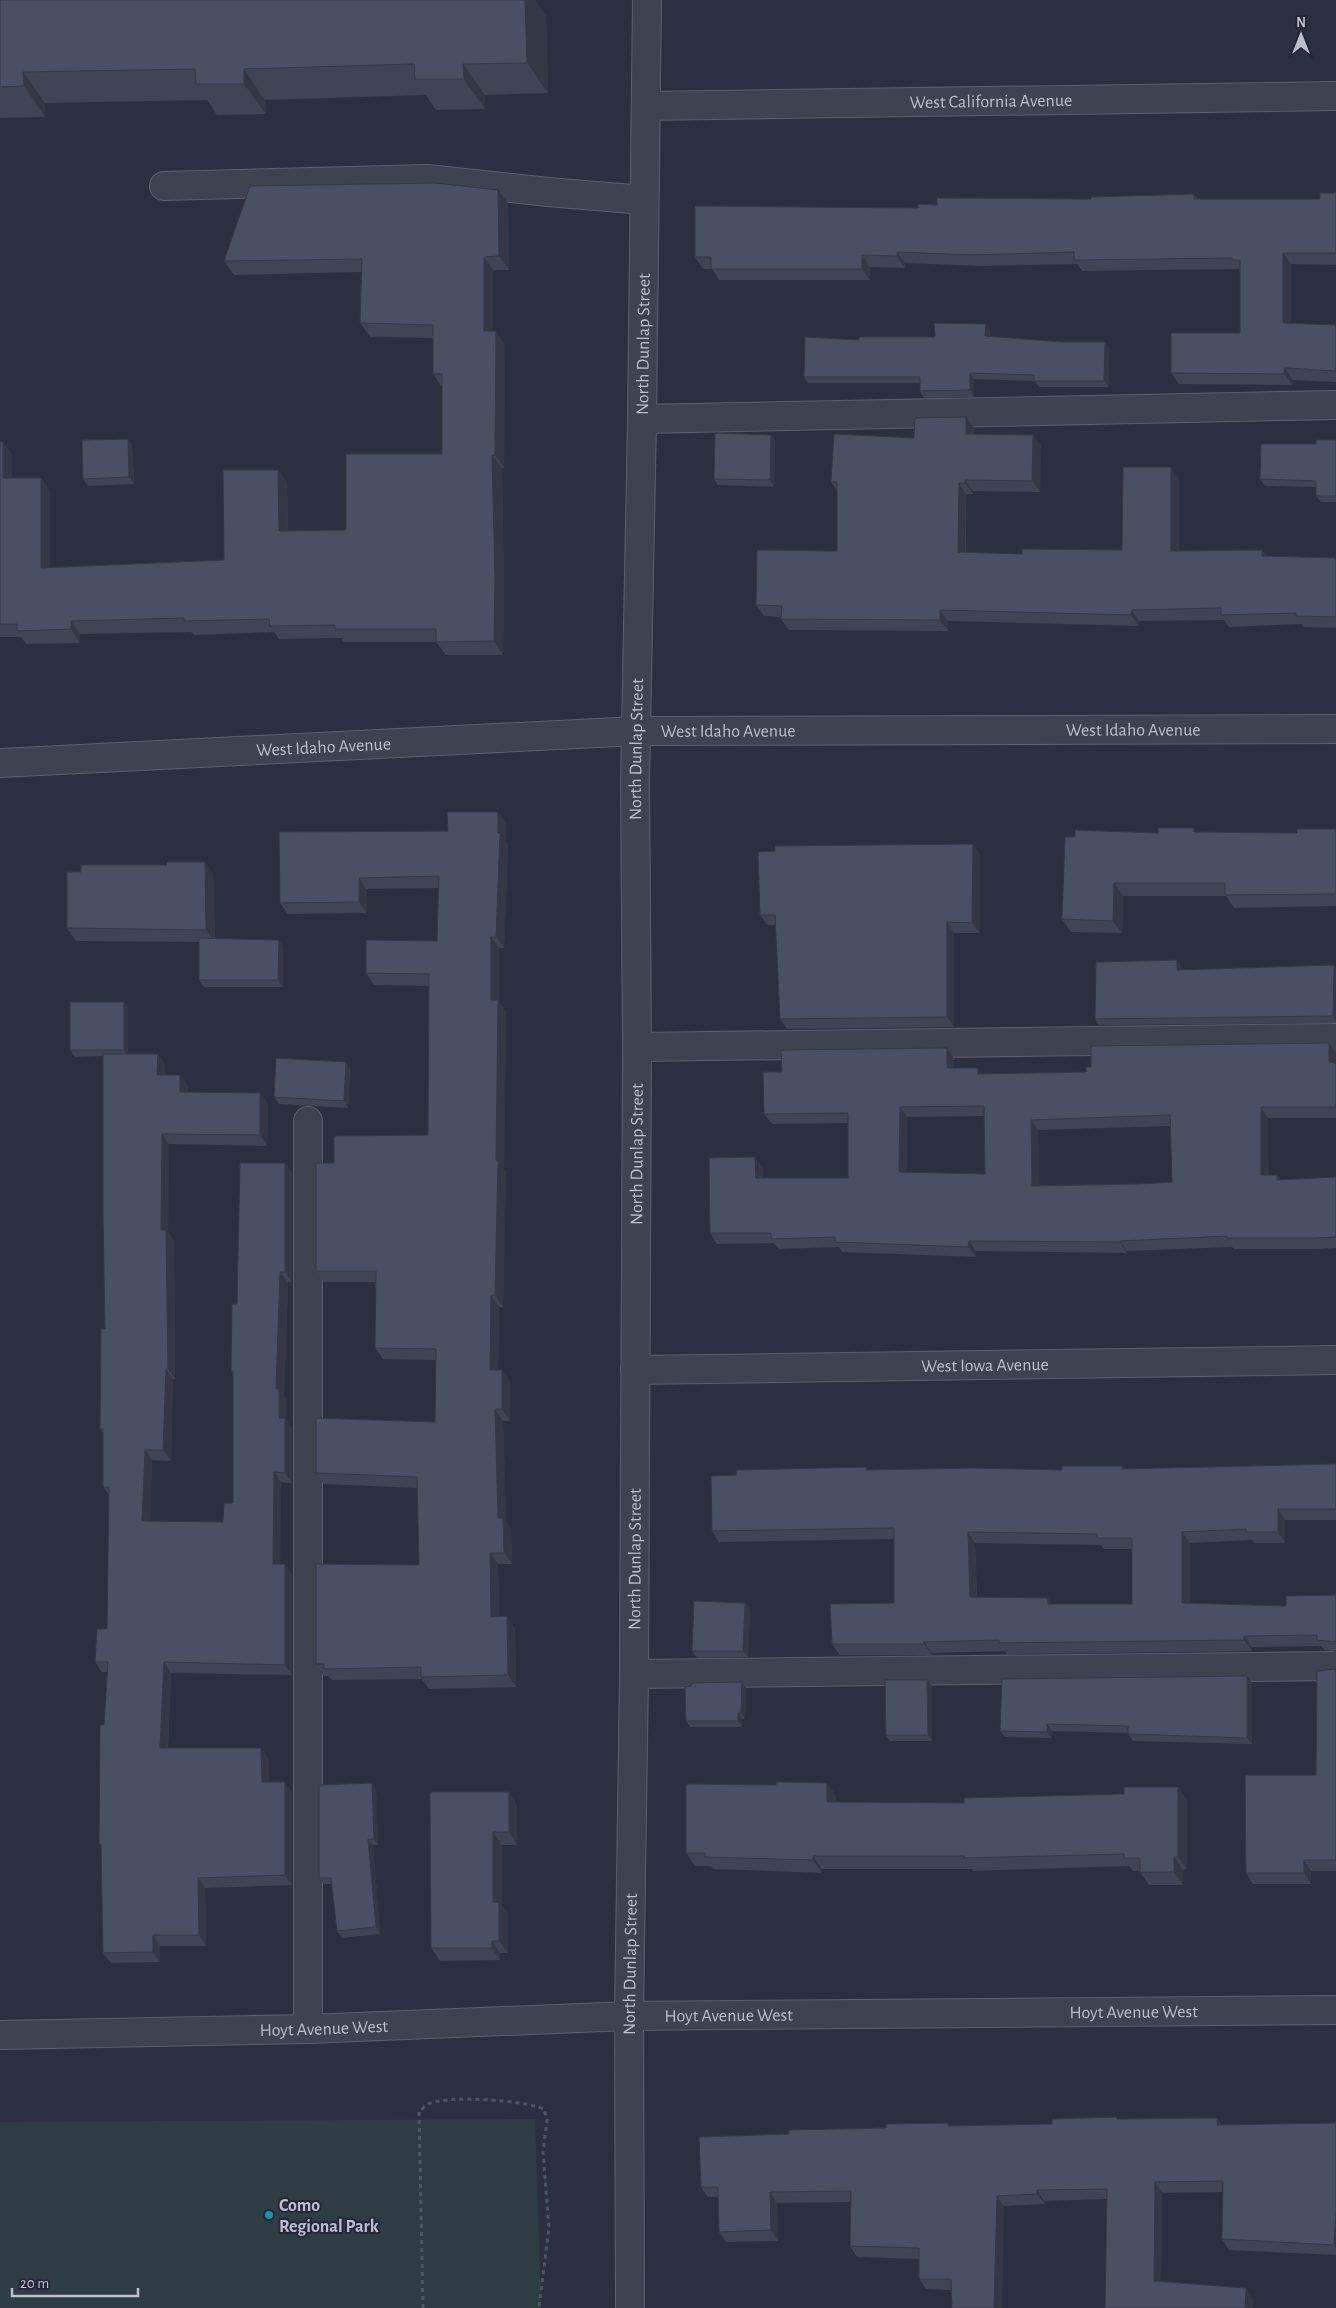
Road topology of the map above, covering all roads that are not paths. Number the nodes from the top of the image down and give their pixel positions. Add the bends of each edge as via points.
1 (647, 0) edge
2 (1336, 96) edge
3 (646, 106) junction
4 (164, 186) dead end
5 (644, 200) junction
6 (1336, 405) edge
7 (642, 419) junction
8 (1336, 729) edge
9 (637, 732) junction
10 (0, 763) edge
11 (1336, 1038) edge
12 (638, 1047) junction
13 (308, 1121) dead end
14 (1336, 1360) edge
15 (635, 1370) junction
16 (1336, 1666) edge
17 (634, 1674) junction
18 (1336, 2010) edge
19 (628, 2016) junction
20 (308, 2029) junction
21 (0, 2035) edge
22 (630, 2308) edge

1 - 3 street, North Dunlap Street
2 - 3 street, West California Avenue
3 - 5 street, North Dunlap Street
4 - 5 street via 427,179
5 - 7 street, North Dunlap Street
6 - 7 street
7 - 9 street, North Dunlap Street
8 - 9 street, West Idaho Avenue
9 - 10 street, West Idaho Avenue
9 - 12 street, North Dunlap Street
11 - 12 street
12 - 15 street, North Dunlap Street
13 - 20 street
14 - 15 street, West Iowa Avenue
15 - 17 street, North Dunlap Street
16 - 17 street
17 - 19 street, North Dunlap Street
18 - 19 street, Hoyt Avenue West
19 - 20 street, Hoyt Avenue West
19 - 22 street, North Dunlap Street
20 - 21 street, Hoyt Avenue West

